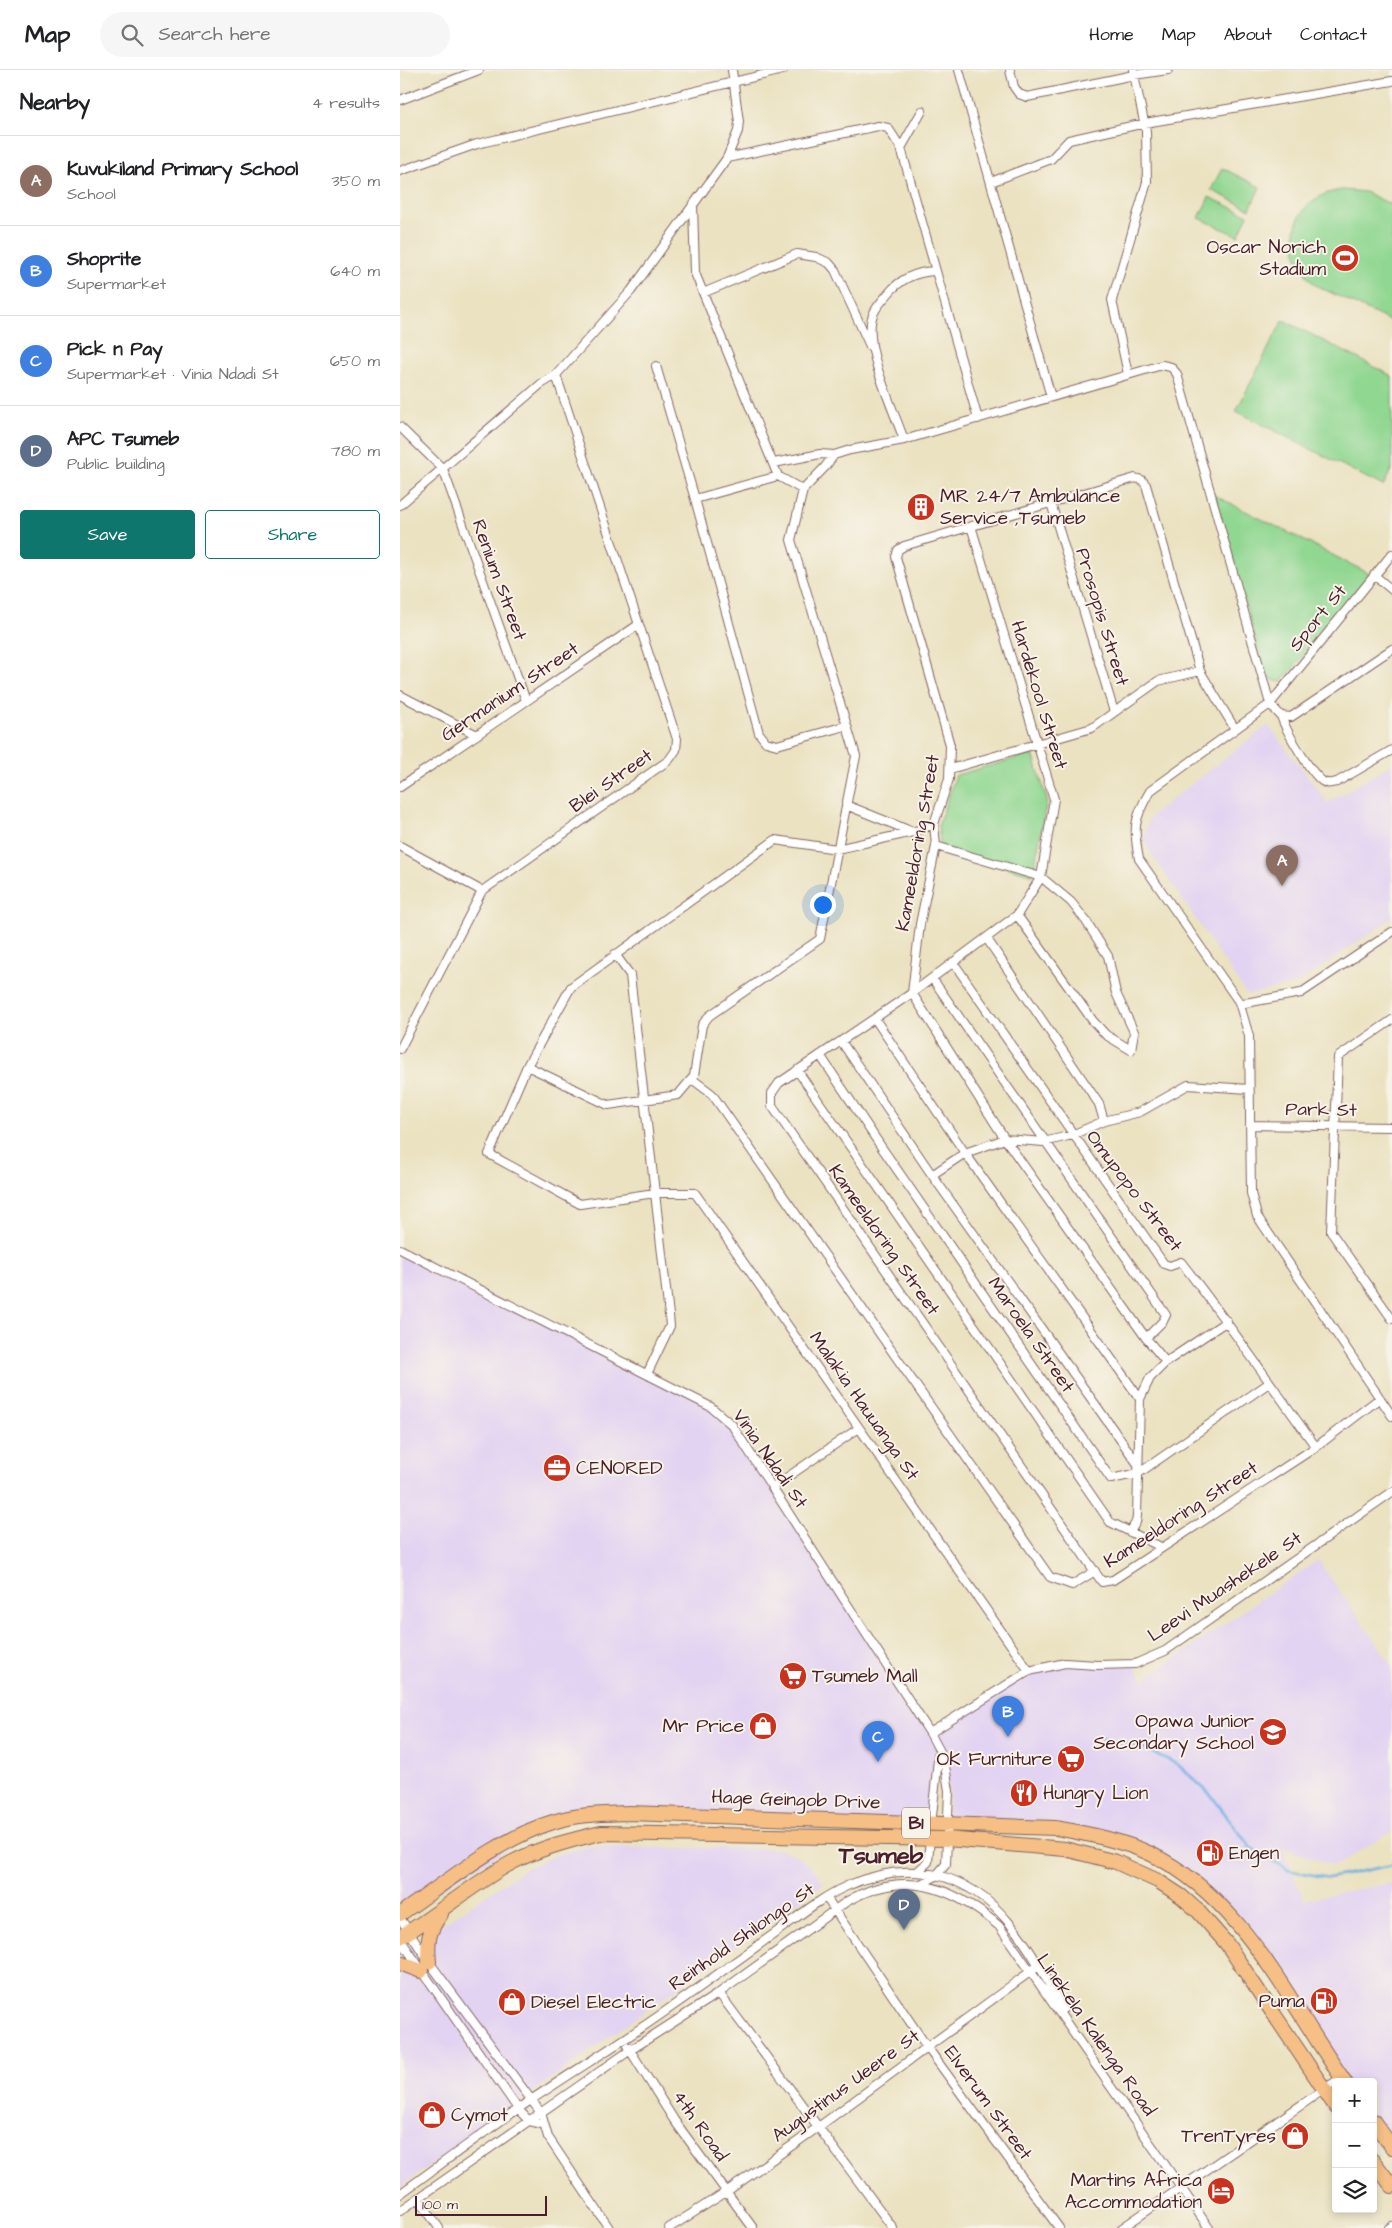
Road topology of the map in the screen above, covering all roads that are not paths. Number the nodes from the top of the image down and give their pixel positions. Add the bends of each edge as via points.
1 (478, 70) edge
2 (732, 70) edge
3 (783, 70) edge
4 (959, 70) edge
5 (1010, 70) edge
6 (1168, 70) edge
7 (1134, 72) edge
8 (735, 82) junction
9 (1392, 82) edge
10 (400, 100) edge
11 (922, 111) dead end
12 (1145, 124) junction
13 (901, 148) junction
14 (727, 158) junction
15 (400, 171) edge
16 (992, 182) junction
17 (692, 206) junction
18 (934, 271) junction
19 (703, 293) junction
20 (870, 346) junction
21 (656, 366) dead end
22 (1128, 374) junction
23 (556, 375) junction
24 (1051, 397) junction
25 (978, 419) junction
26 (400, 428) edge
27 (904, 440) junction
28 (834, 455) junction
29 (774, 463) junction
30 (443, 469) junction
31 (778, 476) junction
32 (803, 490) junction
33 (695, 499) junction
34 (1051, 503) junction
35 (400, 505) edge
36 (971, 526) junction
37 (1392, 554) edge
38 (1374, 575) junction
39 (1392, 590) edge
40 (638, 624) junction
41 (1392, 649) edge
42 (1200, 671) junction
43 (400, 695) edge
44 (526, 701) junction
45 (1270, 704) junction
46 (1114, 712) junction
47 (1281, 716) junction
48 (845, 726) junction
49 (1236, 729) junction
50 (477, 735) junction
51 (1037, 744) junction
52 (1392, 750) edge
53 (950, 769) junction
54 (400, 787) edge
55 (846, 805) junction
56 (934, 824) junction
57 (913, 832) junction
58 (400, 846) edge
59 (936, 846) junction
60 (837, 849) junction
61 (1041, 877) junction
62 (482, 891) junction
63 (1017, 915) junction
64 (1392, 932) edge
65 (988, 939) junction
66 (614, 954) junction
67 (953, 962) junction
68 (932, 978) junction
69 (912, 993) junction
70 (1239, 1002) junction
71 (875, 1018) junction
72 (1392, 1020) edge
73 (841, 1041) junction
74 (400, 1049) edge
75 (820, 1055) junction
76 (527, 1066) junction
77 (797, 1070) junction
78 (692, 1079) junction
79 (1249, 1089) junction
80 (644, 1100) junction
81 (1104, 1121) junction
82 (1250, 1125) junction
83 (1335, 1126) junction
84 (1392, 1127) edge
85 (1072, 1135) junction
86 (1005, 1139) junction
87 (1044, 1142) junction
88 (965, 1153) junction
89 (932, 1175) junction
90 (655, 1193) junction
91 (400, 1249) edge
92 (1392, 1319) edge
93 (1227, 1321) junction
94 (1146, 1338) junction
95 (1166, 1362) junction
96 (647, 1374) junction
97 (1269, 1383) junction
98 (1380, 1398) junction
99 (1140, 1399) junction
100 (1392, 1416) edge
101 (859, 1428) junction
102 (1316, 1446) junction
103 (1137, 1464) junction
104 (1139, 1474) junction
105 (773, 1487) junction
106 (1392, 1492) edge
107 (1130, 1532) junction
108 (1161, 1547) junction
109 (1095, 1571) junction
110 (1029, 1671) junction
111 (930, 1733) junction
112 (940, 1749) junction
113 (931, 1823) junction
114 (947, 1824) junction
115 (930, 1839) junction
116 (947, 1839) junction
117 (928, 1862) junction
118 (946, 1864) junction
119 (917, 1872) junction
120 (933, 1878) junction
121 (957, 1881) junction
122 (826, 1897) junction
123 (445, 1907) junction
124 (836, 1911) junction
125 (400, 1914) edge
126 (400, 1918) edge
127 (403, 1936) edge
128 (400, 1963) edge
129 (1040, 1965) junction
130 (425, 1966) junction
131 (1032, 1971) junction
132 (719, 1993) junction
133 (625, 2041) junction
134 (1082, 2043) junction
135 (927, 2048) junction
136 (630, 2051) junction
137 (1343, 2078) edge
138 (1332, 2086) edge
139 (1324, 2090) junction
140 (531, 2100) junction
141 (1332, 2101) edge
142 (518, 2109) junction
143 (541, 2113) junction
144 (528, 2121) junction
145 (1374, 2123) edge
146 (544, 2125) junction
147 (817, 2128) junction
148 (1392, 2147) edge
149 (1377, 2166) edge
150 (1392, 2186) edge
151 (1181, 2187) junction
152 (726, 2192) junction
153 (400, 2194) edge
154 (418, 2198) junction
155 (400, 2211) edge
156 (1392, 2226) edge
157 (439, 2228) edge
158 (609, 2228) edge
159 (669, 2228) edge
160 (753, 2228) edge
161 (893, 2228) edge
162 (1059, 2228) edge
163 (1122, 2228) edge
164 (1209, 2228) edge
165 (1389, 2228) edge

1 - 10 street
2 - 8 street
3 - 8 street
4 - 16 street
5 - 7 street via 1018,94 1027,97
6 - 7 street
7 - 12 street
8 - 14 street via 738,131
8 - 15 street via 477,144
9 - 12 street
11 - 13 street
12 - 16 street via 1069,140 1051,159
12 - 22 street via 1147,182 1112,300
13 - 14 street via 888,128 878,126
13 - 18 street
14 - 17 street
16 - 24 street
17 - 19 street via 695,273
17 - 23 street via 631,291
18 - 20 street via 909,276 890,291 870,321
18 - 25 street
19 - 20 street via 797,254 816,258 835,270
19 - 29 street
20 - 27 street
21 - 33 street
22 - 24 street
22 - 45 street via 1162,365 1177,374
23 - 30 street via 541,384
23 - 40 street, Blei Street
24 - 25 street
25 - 27 street
26 - 30 street
27 - 28 street
28 - 29 street via 820,454
28 - 32 street
29 - 31 street
30 - 35 street
30 - 44 street, Renium Street
31 - 32 street
31 - 33 street
32 - 48 street via 791,540
33 - 48 street via 759,733 766,742 777,745
34 - 36 street, Kameeldoring Street
34 - 42 street, Kameeldoring Street via 1135,478 1142,480
34 - 46 street, Prosopis Street
36 - 51 street, Hardekool Street
36 - 53 street, Kameeldoring Street via 904,546 896,557 950,744
37 - 38 street, Sport St
38 - 39 street
38 - 45 street, Sport St
40 - 44 street, Germanium Street
40 - 62 street, Blei Street via 678,739 676,750 670,760
41 - 47 street via 1291,717
42 - 46 street via 1158,681
42 - 49 street, Kameeldoring Street
43 - 50 street
44 - 50 street, Germanium Street
45 - 47 street
45 - 49 street, Sport St
46 - 51 street via 1092,728
47 - 52 street via 1297,747 1322,781 1329,784
48 - 55 street via 856,756
49 - 70 street, Sport St via 1150,791 1140,809 1134,834 1139,859
50 - 54 street, Germanium Street
51 - 53 street
51 - 61 street, Hardekool Street via 1054,799
53 - 56 street, Kameeldoring Street
55 - 57 street
55 - 60 street
56 - 57 street
56 - 59 street, Kameeldoring Street
57 - 60 street
58 - 62 street
59 - 61 street
59 - 69 street, Kameeldoring Street via 920,924
60 - 66 street via 775,840
60 - 78 street via 820,938 709,1016 702,1025
61 - 63 street
61 - 63 street via 1071,902 1108,956 1116,992 1134,1032 1131,1050 1106,1035 1093,1021
62 - 74 street, Blei Street
63 - 65 street
64 - 70 street via 1301,993
65 - 67 street
65 - 81 street via 1099,1104
66 - 76 street via 571,988
66 - 80 street via 630,975
67 - 68 street
67 - 85 street, Omupopo Street
68 - 69 street
68 - 87 street
69 - 71 street, Kameeldoring Street
69 - 86 street
70 - 79 street, Sport St via 1249,1036
71 - 73 street, Kameeldoring Street
71 - 88 street
72 - 83 street via 1338,1057
73 - 75 street, Kameeldoring Street
73 - 89 street
75 - 77 street, Kameeldoring Street
75 - 104 street, Maroela Street via 1111,1479
76 - 80 street via 608,1105
76 - 90 street via 490,1156 580,1204
77 - 107 street via 1110,1522
77 - 109 street, Kameeldoring Street via 779,1083 772,1093 772,1106
78 - 80 street via 678,1095
78 - 109 street via 712,1094 1050,1577 1072,1585
79 - 81 street via 1188,1085 1140,1112
79 - 82 street, Sport St
80 - 90 street
81 - 85 street
82 - 83 street, Park St
82 - 98 street, Sport St via 1251,1193 1257,1216
83 - 84 street, Park St
83 - 92 street via 1331,1232
85 - 87 street
85 - 93 street, Omupopo Street via 1164,1264 1170,1266 1181,1262
86 - 87 street
86 - 88 street
86 - 94 street
87 - 94 street via 1166,1315
88 - 89 street
88 - 99 street
89 - 103 street
90 - 96 street via 670,1326
90 - 101 street, Malakia Hauuanga St via 696,1193
91 - 96 street, Vinia Ndadi St
93 - 95 street
93 - 97 street, Omupopo Street
94 - 95 street
95 - 99 street via 1150,1378
96 - 105 street, Vinia Ndadi St via 711,1407 732,1425
97 - 102 street, Omupopo Street
97 - 104 street, Maroela Street
98 - 100 street, Sport St
98 - 102 street, Kameeldoring Street
99 - 103 street
101 - 105 street
101 - 110 street, Malakia Hauuanga St
102 - 108 street, Kameeldoring Street
103 - 104 street
104 - 107 street via 1136,1522
105 - 111 street, Vinia Ndadi St
106 - 110 street, Leevi Muashekele St via 1165,1651 1135,1664 1064,1663
107 - 108 street
108 - 109 street, Kameeldoring Street via 1108,1582 1102,1582
110 - 111 street, Leevi Muashekele St
111 - 112 street, Vinia Ndadi St
112 - 113 street
112 - 114 street, Vinia Ndadi St via 949,1791
113 - 114 highway, Hage Geingob Drive / B1
113 - 115 street
113 - 125 highway, Hage Geingob Drive / B1 via 629,1814 576,1816 524,1832
114 - 116 street, Vinia Ndadi St
114 - 137 highway, Hage Geingob Drive / B1 via 1056,1828 1110,1839 1165,1862 1196,1882 1243,1931
115 - 116 highway, Hage Geingob Drive / B1
115 - 117 street
115 - 123 highway, Hage Geingob Drive / B1 via 601,1833 540,1849 517,1860
116 - 118 street
116 - 139 highway, Hage Geingob Drive / B1 via 1065,1849 1093,1855 1137,1870 1181,1896 1227,1944
117 - 119 street
117 - 120 street
118 - 120 street
118 - 121 street via 949,1874
119 - 120 street, Reinhold Shilongo St
119 - 122 street, Reinhold Shilongo St via 887,1873 867,1878
120 - 121 street
120 - 124 street, Reinhold Shilongo St via 914,1885 898,1884 861,1893
120 - 131 street, Linekela Kalenga Road via 948,1893 1000,1926
121 - 129 street via 993,1905 1008,1920
122 - 124 street, Elverum Street
122 - 133 street, Reinhold Shilongo St
123 - 127 highway, Hage Geingob Drive / B1
123 - 130 highway via 431,1928
124 - 132 street, Reinhold Shilongo St
124 - 135 street, Elverum Street
126 - 127 street
127 - 130 street
127 - 130 street
128 - 130 highway
129 - 131 street, Augustinus Ueere St
129 - 134 street
130 - 140 street
130 - 142 street
131 - 134 street, Linekela Kalenga Road
131 - 135 street, Augustinus Ueere St
132 - 136 street, Reinhold Shilongo St
132 - 147 street
133 - 136 street, 4th Road
133 - 140 street, Reinhold Shilongo St
134 - 151 street, Linekela Kalenga Road
135 - 147 street, Augustinus Ueere St
135 - 162 street, Elverum Street
136 - 143 street, Reinhold Shilongo St
136 - 152 street, 4th Road
138 - 139 street
139 - 141 highway, Hage Geingob Drive / B1
139 - 151 street
140 - 142 street, Reinhold Shilongo St
140 - 143 street
142 - 144 street
142 - 153 street, Reinhold Shilongo St
143 - 144 street, Reinhold Shilongo St
143 - 146 street
144 - 146 street
144 - 154 street, Reinhold Shilongo St
145 - 148 highway
146 - 158 street
147 - 152 street, Augustinus Ueere St
147 - 161 street
149 - 150 highway
151 - 163 street
151 - 164 street, Linekela Kalenga Road
152 - 159 street, Augustinus Ueere St
152 - 160 street, 4th Road
154 - 155 street, Reinhold Shilongo St
154 - 157 street
156 - 165 street

